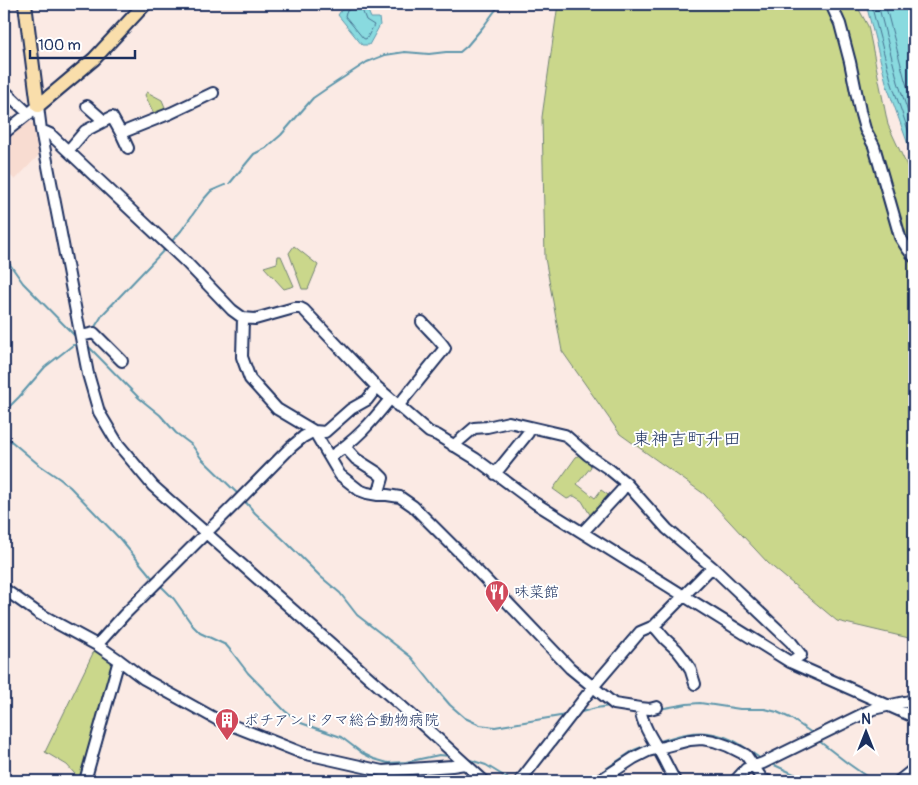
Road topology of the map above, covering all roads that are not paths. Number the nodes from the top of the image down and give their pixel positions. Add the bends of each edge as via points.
1 (25, 4) edge
2 (145, 4) edge
3 (831, 4) edge
4 (4, 91) edge
5 (210, 98) dead end
6 (87, 106) dead end
7 (33, 110) junction
8 (104, 121) junction
9 (41, 130) junction
10 (4, 133) edge
11 (121, 133) junction
12 (128, 148) dead end
13 (68, 151) junction
14 (914, 257) edge
15 (243, 318) junction
16 (422, 322) dead end
17 (84, 339) junction
18 (122, 361) dead end
19 (377, 387) junction
20 (394, 402) junction
21 (530, 428) junction
22 (314, 431) junction
23 (453, 446) junction
24 (345, 448) junction
25 (330, 457) junction
26 (495, 474) junction
27 (626, 483) junction
28 (378, 495) junction
29 (583, 532) junction
30 (206, 533) junction
31 (712, 568) junction
32 (4, 589) edge
33 (683, 596) junction
34 (654, 626) junction
35 (97, 645) junction
36 (119, 660) junction
37 (790, 662) junction
38 (695, 684) dead end
39 (593, 687) junction
40 (914, 700) edge
41 (888, 705) junction
42 (657, 707) dead end
43 (641, 711) junction
44 (914, 716) edge
45 (655, 745) junction
46 (463, 763) junction
47 (762, 763) junction
48 (914, 770) edge
49 (520, 780) edge
50 (85, 781) edge
51 (484, 781) edge
52 (599, 781) edge
53 (675, 781) edge
54 (735, 781) edge
55 (767, 781) edge
56 (899, 781) edge

1 - 7 main road
2 - 7 main road via 94,59
3 - 14 street via 840,24 865,129 874,146 900,237
4 - 7 street
5 - 11 street
6 - 8 street
7 - 9 street
7 - 10 street
8 - 11 street via 112,117
8 - 13 street via 85,131
9 - 13 street
9 - 17 street
11 - 12 street
13 - 15 street
15 - 19 street via 255,319 294,308 304,310
15 - 22 street via 242,357 250,379 277,409
16 - 20 street via 445,348
17 - 18 street via 94,333
17 - 30 street via 88,374 99,412 118,444 152,486
19 - 20 street
19 - 22 street via 367,400 351,409 326,432
20 - 23 street via 428,432
20 - 24 street
21 - 23 street via 509,422 474,428
21 - 26 street
21 - 27 street via 565,435
22 - 25 street
22 - 30 street via 291,447
23 - 26 street
24 - 25 street
24 - 28 street via 383,478
25 - 28 street via 340,475 359,490
26 - 29 street via 534,503
27 - 29 street
27 - 31 street via 667,529
28 - 39 street via 400,497 413,506 570,668
29 - 33 street
30 - 35 street
30 - 46 street
31 - 33 street
31 - 37 street via 791,642 800,655
32 - 35 street via 38,613
33 - 34 street
33 - 37 street
34 - 38 street via 684,659
34 - 39 street via 640,632
35 - 36 street
36 - 46 street via 144,679 216,719 302,753 382,771
36 - 50 street
37 - 41 street
39 - 43 street via 614,704
39 - 49 street
40 - 41 street
41 - 44 street
41 - 47 street via 873,709
42 - 43 street
43 - 45 street
45 - 47 street via 702,739 714,741
45 - 52 street
45 - 53 street
46 - 51 street
47 - 54 street via 746,769
47 - 55 street via 762,779
48 - 56 street

